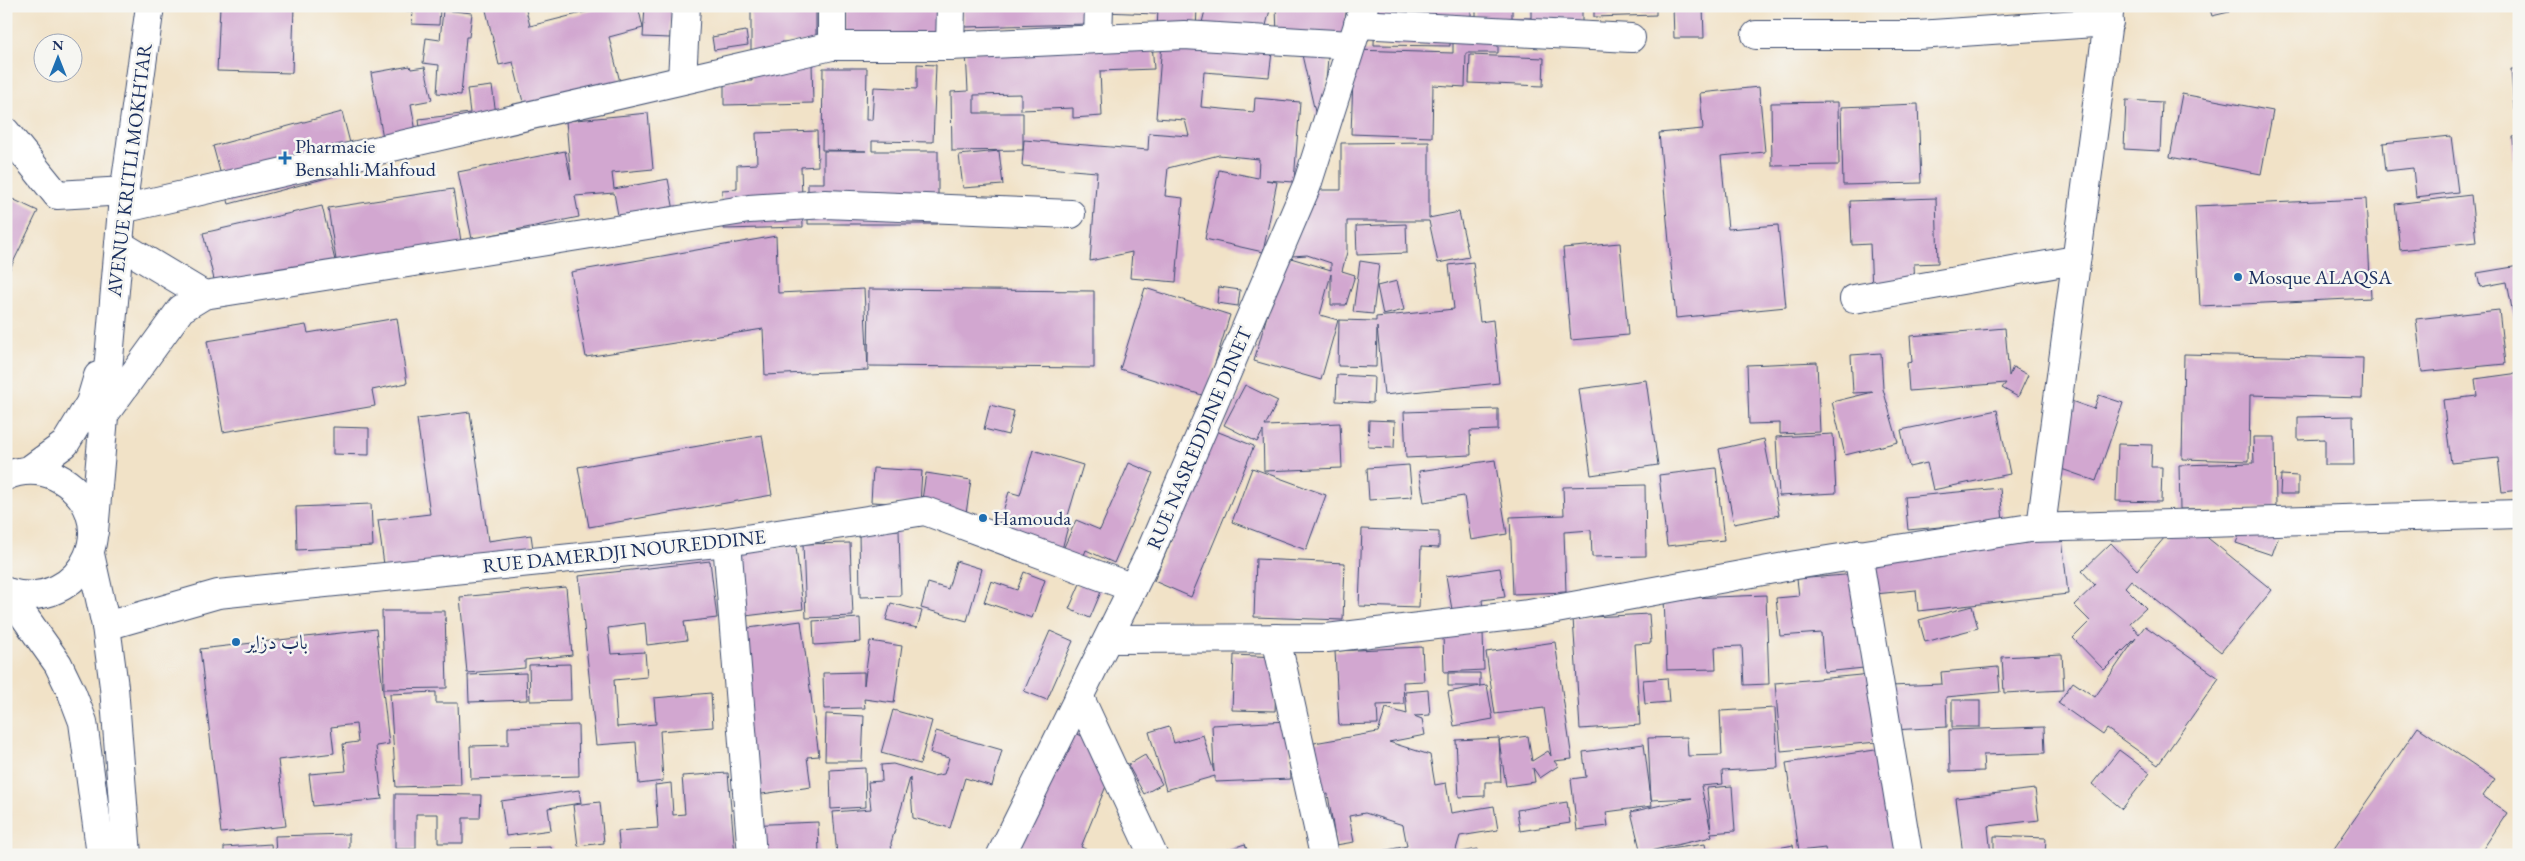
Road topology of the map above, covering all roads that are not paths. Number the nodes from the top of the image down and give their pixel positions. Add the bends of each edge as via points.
1 (150, 6) edge
2 (686, 6) edge
3 (832, 6) edge
4 (951, 6) edge
5 (1099, 6) edge
6 (2110, 14) edge
7 (1358, 25) edge
8 (1756, 35) dead end
9 (1631, 38) dead end
10 (1098, 39) junction
11 (832, 46) junction
12 (950, 46) junction
13 (682, 79) junction
14 (6, 132) edge
15 (123, 200) junction
16 (1071, 214) dead end
17 (118, 244) junction
18 (2075, 260) junction
19 (204, 295) junction
20 (1854, 299) dead end
21 (110, 333) junction
22 (104, 415) junction
23 (18, 473) edge
24 (2519, 514) edge
25 (2041, 527) junction
26 (726, 542) junction
27 (92, 543) junction
28 (1858, 554) junction
29 (1133, 588) junction
30 (7, 592) edge
31 (106, 626) junction
32 (1276, 638) junction
33 (1108, 639) junction
34 (1079, 696) junction
35 (101, 855) edge
36 (127, 855) edge
37 (752, 855) edge
38 (1001, 855) edge
39 (1153, 855) edge
40 (1324, 855) edge
41 (1908, 855) edge

1 - 15 street, AVENUE KRITLI MOKHTAR
2 - 13 street
3 - 11 street
4 - 12 street
5 - 10 street
6 - 8 street via 1918,35
6 - 18 street
7 - 9 street
7 - 10 street
7 - 29 street, RUE NASREDDINE DINET via 1307,185
10 - 12 street
11 - 12 street
11 - 13 street
13 - 15 street
14 - 15 street via 56,195
15 - 17 street, AVENUE KRITLI MOKHTAR
16 - 19 street via 825,204 748,209
17 - 19 street
17 - 21 street, AVENUE KRITLI MOKHTAR
18 - 20 street
18 - 25 street
19 - 22 street via 181,309
21 - 22 street
21 - 23 street via 90,403 64,444
22 - 27 street
23 - 27 street via 49,473 66,482 90,513
24 - 25 street
25 - 28 street
26 - 29 street, RUE DAMERDJI NOUREDDINE via 925,510
26 - 31 street, RUE DAMERDJI NOUREDDINE via 218,594
26 - 37 street
27 - 30 street via 80,572 66,586 47,594 27,597
27 - 31 street
28 - 32 street via 1529,614 1328,638
28 - 41 street
29 - 33 street, RUE NASREDDINE DINET
30 - 35 street via 58,664 72,693 82,722
31 - 36 street
32 - 33 street
32 - 40 street
33 - 34 street, RUE NASREDDINE DINET
34 - 38 street, RUE NASREDDINE DINET
34 - 39 street

